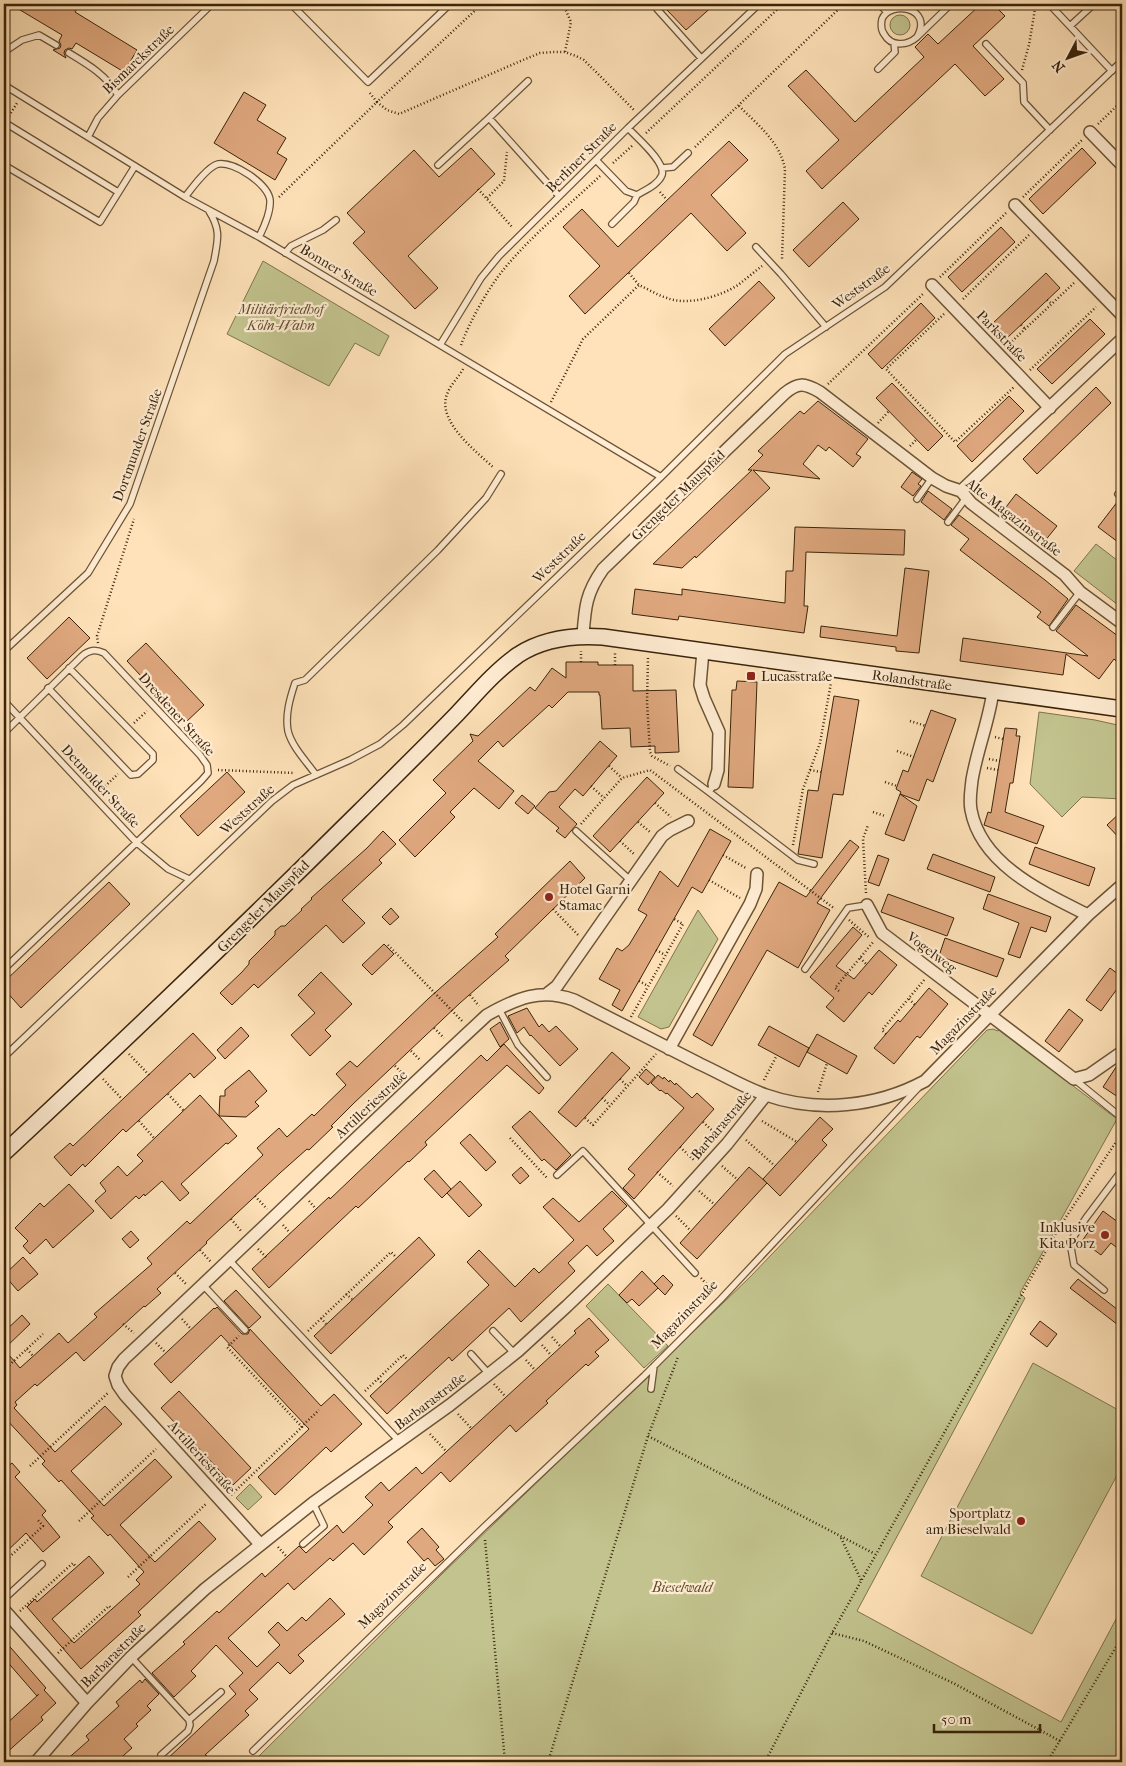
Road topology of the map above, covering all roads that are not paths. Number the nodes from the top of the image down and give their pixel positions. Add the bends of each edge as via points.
1 (212, 4) edge
2 (290, 4) edge
3 (450, 4) edge
4 (663, 4) edge
5 (760, 4) edge
6 (879, 4) edge
7 (951, 4) edge
8 (1094, 4) edge
9 (1052, 7) dead end
10 (886, 12) junction
11 (1070, 26) junction
12 (917, 37) junction
13 (894, 43) junction
14 (986, 44) dead end
15 (56, 45) dead end
16 (4, 52) edge
17 (69, 53) dead end
18 (702, 58) junction
19 (1122, 61) edge
20 (878, 69) dead end
21 (1112, 71) junction
22 (528, 81) dead end
23 (4, 85) edge
24 (118, 95) junction
25 (489, 118) junction
26 (628, 128) junction
27 (4, 129) edge
28 (1050, 130) junction
29 (1090, 132) road end
30 (88, 137) junction
31 (688, 154) road end
32 (596, 160) junction
33 (4, 165) edge
34 (438, 165) dead end
35 (135, 166) junction
36 (1122, 166) edge
37 (662, 168) junction
38 (118, 192) junction
39 (637, 195) junction
40 (559, 196) junction
41 (185, 197) junction
42 (1015, 204) road end
43 (208, 210) junction
44 (336, 220) dead end
45 (612, 224) dead end
46 (258, 237) junction
47 (756, 247) dead end
48 (285, 253) junction
49 (932, 285) road end
50 (1122, 315) edge
51 (826, 327) junction
52 (1122, 339) edge
53 (440, 345) junction
54 (816, 390) joint
55 (1050, 408) junction
56 (500, 474) road end
57 (661, 477) junction
58 (932, 478) junction
59 (964, 495) junction
60 (917, 499) dead end
61 (948, 522) dead end
62 (1080, 592) junction
63 (1122, 623) edge
64 (1053, 626) dead end
65 (582, 641) junction
66 (4, 651) edge
67 (703, 651) junction
68 (518, 655) joint
69 (69, 668) junction
70 (48, 688) junction
71 (992, 691) junction
72 (4, 700) edge
73 (1122, 709) edge
74 (20, 717) junction
75 (4, 733) edge
76 (678, 769) road end
77 (316, 775) junction
78 (712, 788) junction
79 (684, 823) road end
80 (576, 831) road end
81 (137, 843) junction
82 (814, 864) dead end
83 (757, 874) road end
84 (188, 879) junction
85 (630, 880) junction
86 (1122, 885) edge
87 (867, 905) joint
88 (1088, 915) junction
89 (4, 968) edge
90 (805, 969) dead end
91 (548, 994) junction
92 (499, 1009) junction
93 (989, 1014) junction
94 (667, 1047) junction
95 (1122, 1052) edge
96 (4, 1057) edge
97 (547, 1077) dead end
98 (1074, 1079) junction
99 (925, 1081) junction
100 (762, 1093) junction
101 (1122, 1118) edge
102 (4, 1153) edge
103 (1122, 1170) edge
104 (557, 1175) road end
105 (651, 1226) junction
106 (230, 1260) junction
107 (695, 1272) road end
108 (203, 1285) junction
109 (1104, 1290) dead end
110 (245, 1330) road end
111 (493, 1331) dead end
112 (514, 1353) junction
113 (471, 1354) dead end
114 (654, 1366) junction
115 (489, 1374) junction
116 (651, 1389) dead end
117 (400, 1442) junction
118 (313, 1503) junction
119 (260, 1544) junction
120 (304, 1544) dead end
121 (42, 1564) dead end
122 (4, 1599) edge
123 (8, 1614) edge
124 (131, 1657) junction
125 (221, 1692) dead end
126 (87, 1703) junction
127 (188, 1720) junction
128 (252, 1751) dead end
129 (161, 1755) dead end
130 (36, 1762) edge

1 - 24 lane, Bismarckstraße
2 - 3 lane via 368,82
4 - 18 lane via 657,9
5 - 18 lane, Berliner Straße
6 - 10 lane
7 - 12 lane
8 - 11 lane
9 - 11 lane
10 - 12 lane via 897,5 911,7 920,17
10 - 13 lane via 882,17 882,29
11 - 21 lane
12 - 13 lane via 906,44
13 - 20 lane via 895,52
14 - 28 lane via 1023,83 1024,102
15 - 16 lane via 39,35 22,40
17 - 24 lane via 94,68
18 - 26 lane, Berliner Straße
19 - 21 lane, Weststraße
21 - 28 lane, Weststraße
22 - 25 lane
23 - 30 lane, Bonner Straße
24 - 30 lane, Bismarckstraße via 98,118
25 - 34 lane
25 - 40 lane
26 - 32 lane, Berliner Straße
26 - 37 lane
27 - 38 lane via 7,124
28 - 51 lane, Weststraße via 885,287
29 - 36 street
30 - 35 lane, Bonner Straße
31 - 37 lane via 674,167
32 - 39 lane via 626,191
32 - 40 lane, Berliner Straße
33 - 38 lane via 100,222
35 - 38 lane
35 - 41 lane, Bonner Straße
37 - 39 lane via 656,184
39 - 45 lane
40 - 53 lane, Berliner Straße via 481,278
41 - 43 lane, Bonner Straße
41 - 46 lane via 217,164 246,172 264,187 270,199
42 - 50 street
43 - 46 lane, Bonner Straße
43 - 66 lane, Dortmunder Straße via 218,235 214,261 130,504 88,573
44 - 48 lane via 291,246
46 - 48 lane, Bonner Straße
47 - 51 lane
48 - 53 lane, Bonner Straße
49 - 55 street, Parkstraße
51 - 57 lane, Weststraße via 785,354
52 - 55 street
53 - 57 lane, Bonner Straße
54 - 58 street, Alte Magazinstraße
54 - 65 street, Grengeler Mauspfad via 802,384 792,387 603,569 592,585 586,605
55 - 59 street
56 - 77 lane via 486,498 404,584 305,680 295,683 288,704 288,730
57 - 77 lane, Weststraße via 403,725 380,744
58 - 59 street, Alte Magazinstraße
58 - 60 lane
59 - 61 lane
59 - 62 street, Alte Magazinstraße via 1065,575
62 - 63 street, Alte Magazinstraße
62 - 64 lane
65 - 67 main road, Rolandstraße via 649,643
65 - 68 main road, Rolandstraße via 551,640
67 - 71 main road, Rolandstraße
67 - 78 street via 700,685 719,732 718,770
68 - 102 main road, Grengeler Mauspfad via 218,952
69 - 70 lane
69 - 70 lane via 153,754 153,760 138,774 131,775
69 - 81 lane, Dresdener Straße via 87,652 99,650 104,653 207,765 208,771 201,781
70 - 74 lane
71 - 73 main road, Rolandstraße
71 - 88 street via 972,778 973,820 990,850 1007,866 1034,886
72 - 74 lane, Detmolder Straße
74 - 75 lane
74 - 81 lane, Detmolder Straße
76 - 78 lane
77 - 84 lane, Weststraße via 293,785 272,801
78 - 82 lane via 798,860
79 - 85 street via 662,836
80 - 85 lane
81 - 84 lane, Detmolder Straße via 168,869
81 - 89 lane, Dresdener Straße
83 - 94 street via 750,904
84 - 96 lane, Weststraße
85 - 91 street via 557,986
86 - 88 street, Magazinstraße
87 - 90 lane via 848,908
87 - 93 street, Vogelweg via 878,937 932,970
88 - 93 street, Magazinstraße
91 - 92 street, Artilleriestraße via 513,1001
91 - 94 street, Artilleriestraße via 574,1000
92 - 97 lane via 518,1045
92 - 106 street, Artilleriestraße via 471,1030
93 - 98 street, Vogelweg
93 - 99 street, Magazinstraße
94 - 100 street, Artilleriestraße
95 - 98 street via 1089,1075
98 - 101 lane
99 - 100 street, Artilleriestraße via 859,1103 836,1106 793,1103
99 - 114 lane, Magazinstraße
100 - 105 street, Barbarastraße via 727,1144
103 - 109 lane via 1070,1242 1074,1265
104 - 105 lane via 583,1151
105 - 107 lane
105 - 112 street, Barbarastraße
106 - 108 street, Artilleriestraße
106 - 117 lane
108 - 110 lane
108 - 119 street, Artilleriestraße via 124,1359 115,1376 125,1395
111 - 112 lane
112 - 115 street, Barbarastraße
113 - 115 lane
114 - 116 lane
114 - 128 lane, Magazinstraße
115 - 117 street, Barbarastraße
117 - 118 street, Barbarastraße
118 - 119 street, Barbarastraße
118 - 120 lane via 324,1526
119 - 124 street, Barbarastraße
121 - 122 lane
123 - 126 street, Barbarastraße
124 - 126 street, Barbarastraße
124 - 127 lane
125 - 127 lane
126 - 130 street, Barbarastraße
127 - 129 lane via 188,1731

